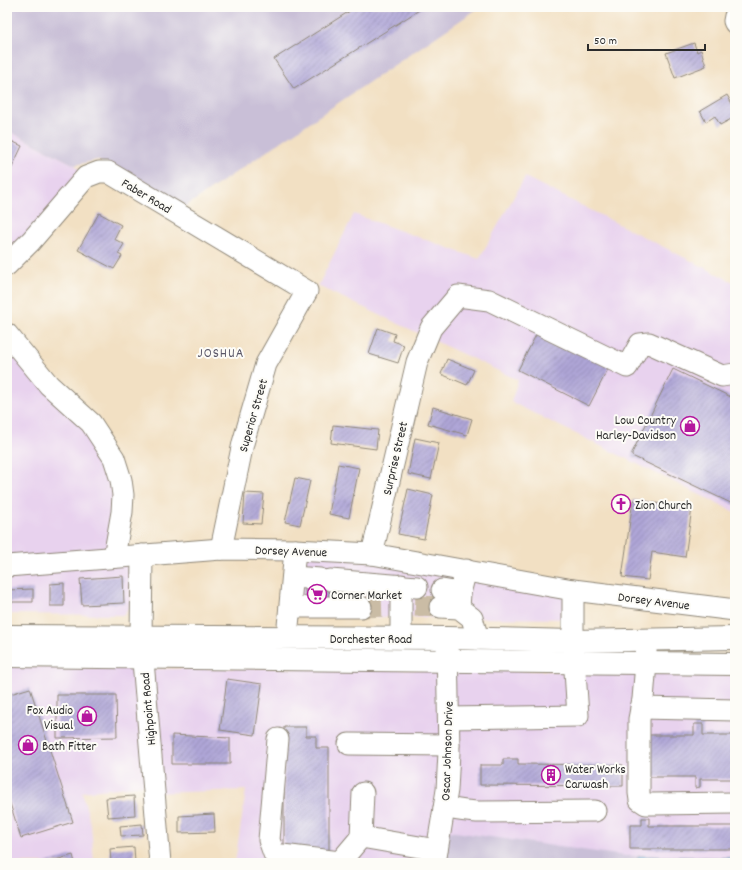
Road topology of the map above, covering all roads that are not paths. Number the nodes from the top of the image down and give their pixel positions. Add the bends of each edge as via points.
1 (735, 16) edge
2 (735, 23) edge
3 (7, 265) edge
4 (307, 291) joint
5 (7, 334) edge
6 (735, 374) edge
7 (221, 549) junction
8 (295, 550) junction
9 (372, 554) junction
10 (142, 555) junction
11 (114, 557) junction
12 (7, 566) edge
13 (466, 570) junction
14 (293, 577) junction
15 (332, 580) junction
16 (573, 590) junction
17 (290, 607) junction
18 (735, 610) edge
19 (7, 636) edge
20 (287, 638) junction
21 (401, 638) junction
22 (447, 638) junction
23 (735, 638) edge
24 (478, 639) junction
25 (646, 640) junction
26 (142, 647) junction
27 (574, 652) junction
28 (7, 656) edge
29 (448, 661) junction
30 (646, 663) junction
31 (735, 664) edge
32 (641, 708) junction
33 (735, 710) edge
34 (449, 718) junction
35 (278, 739) dead end
36 (349, 744) dead end
37 (449, 745) junction
38 (362, 793) dead end
39 (735, 803) edge
40 (444, 808) junction
41 (595, 811) dead end
42 (361, 837) junction
43 (436, 856) edge
44 (160, 863) edge

1 - 2 street
3 - 4 street, Faber Road via 86,177 108,172
4 - 7 street, Superior Street via 266,364 243,443
5 - 11 street via 49,385 91,423 114,458 123,495
6 - 9 street, Surprise Street via 722,376 649,343 640,344 626,367 489,300 458,296 431,328 416,362
7 - 8 street, Dorsey Avenue
7 - 10 street, Dorsey Avenue
8 - 9 street, Dorsey Avenue
8 - 14 street
9 - 13 street, Dorsey Avenue
10 - 11 street, Dorsey Avenue
10 - 26 street, Highpoint Road
11 - 12 street, Dorsey Avenue
13 - 16 street, Dorsey Avenue
13 - 24 street via 450,600 472,618
14 - 15 street
14 - 17 street
15 - 17 street via 353,607
15 - 21 street via 404,598
16 - 18 street, Dorsey Avenue
16 - 27 street
17 - 20 street
19 - 26 main road, Dorchester Road
20 - 21 main road, Dorchester Road
20 - 26 main road, Dorchester Road
21 - 22 main road, Dorchester Road
22 - 24 main road, Dorchester Road
22 - 29 street, Oscar Johnson Drive
23 - 25 main road, Dorchester Road
24 - 27 main road, Dorchester Road
25 - 27 main road, Dorchester Road
25 - 30 street
26 - 28 main road, Dorchester Road
26 - 29 main road, Dorchester Road
26 - 44 street, Highpoint Road
27 - 29 main road, Dorchester Road
27 - 30 main road, Dorchester Road
27 - 34 street via 578,716
29 - 34 street, Oscar Johnson Drive
30 - 31 main road, Dorchester Road
30 - 32 street
32 - 33 street
32 - 39 street via 640,800 646,804
34 - 37 street, Oscar Johnson Drive
35 - 42 street via 269,840 274,854 340,862
36 - 37 street
37 - 40 street, Oscar Johnson Drive
38 - 42 street
40 - 41 street via 470,812
40 - 43 street, Oscar Johnson Drive
42 - 43 street

